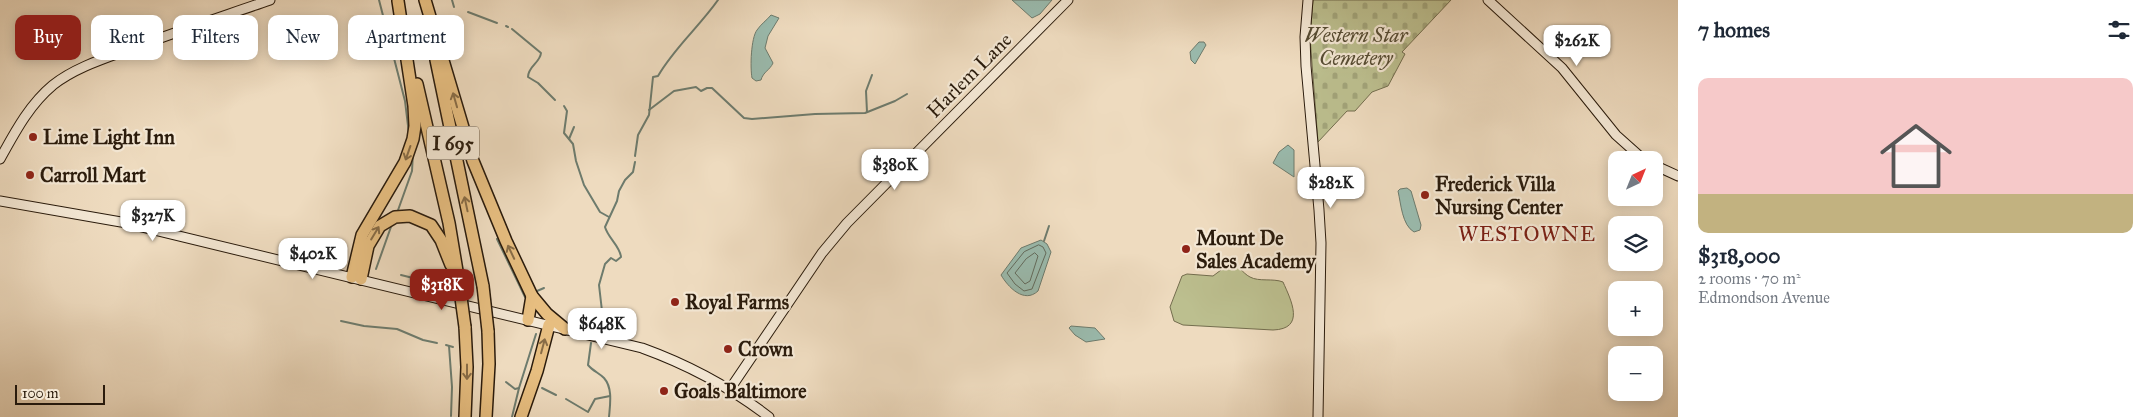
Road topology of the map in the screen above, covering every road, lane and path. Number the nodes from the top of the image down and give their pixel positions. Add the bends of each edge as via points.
1 (270, 0) edge
2 (398, 0) edge
3 (424, 0) edge
4 (1068, 0) edge
5 (1308, 0) edge
6 (1488, 0) edge
7 (1634, 151) edge
8 (0, 159) edge
9 (1663, 169) edge
10 (1678, 176) edge
11 (0, 201) edge
12 (357, 278) junction
13 (459, 283) junction
14 (532, 296) junction
15 (528, 320) junction
16 (549, 325) junction
17 (565, 329) junction
18 (730, 388) junction
19 (465, 417) edge
20 (486, 417) edge
21 (521, 417) edge
22 (770, 417) edge
23 (1318, 417) edge

1 - 8 main road via 115,54 63,78 38,100
2 -> 12 highway via 414,106 414,133 405,162 362,235
2 - 13 highway, I 695 via 449,223
14 -> 3 highway via 473,160
20 -> 3 highway, I 695, bridge via 489,364 483,286
4 - 18 main road, Harlem Lane via 841,230 816,261
5 - 23 main road via 1306,57 1321,243
6 - 7 main road via 1562,68 1616,135
9 - 10 main road
11 - 12 main road via 121,222
12 -> 13 highway via 368,246 380,226 395,217 410,216 431,225 436,231
12 - 15 main road
13 -> 19 highway, I 695, bridge via 467,367
14 - 15 highway
14 - 17 highway via 546,314
15 - 16 main road
16 - 17 main road
21 -> 16 highway
17 - 18 main road via 660,354
18 - 22 main road

